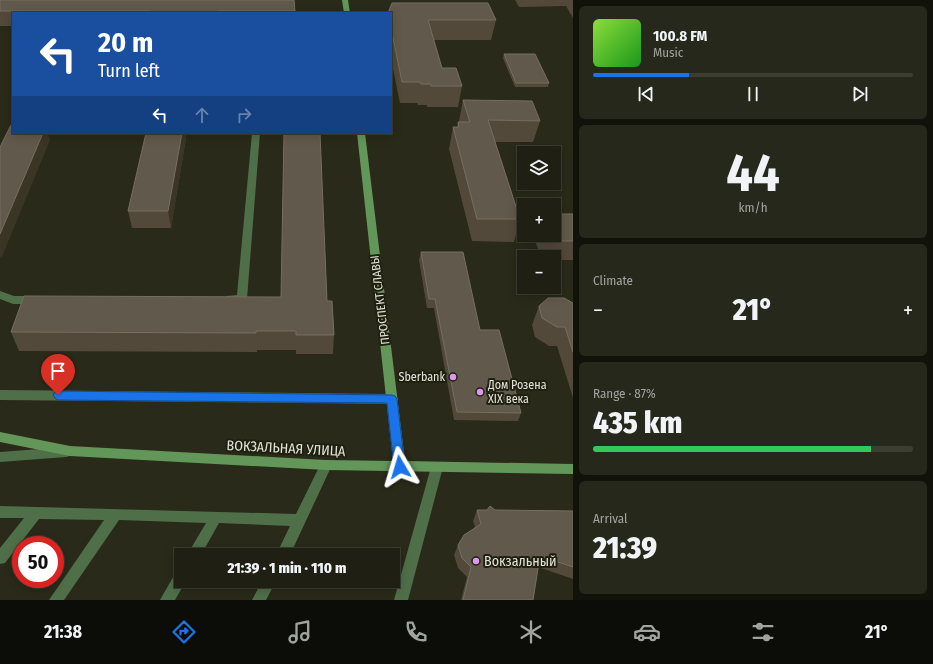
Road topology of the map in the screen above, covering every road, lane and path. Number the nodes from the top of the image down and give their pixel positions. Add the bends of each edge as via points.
1 (345, 0) edge
2 (347, 12) edge
3 (256, 134) edge
4 (361, 134) edge
5 (0, 295) edge
6 (218, 299) edge
7 (45, 300) edge
8 (0, 395) edge
9 (392, 399) junction
10 (0, 436) edge
11 (70, 451) junction
12 (0, 457) edge
13 (326, 465) junction
14 (400, 467) junction
15 (437, 468) junction
16 (573, 469) edge
17 (0, 512) edge
18 (36, 513) junction
19 (116, 514) junction
20 (216, 517) junction
21 (301, 520) junction
22 (198, 548) edge
23 (287, 548) edge
24 (0, 558) edge
25 (174, 588) edge
26 (265, 588) edge
27 (56, 600) edge
28 (167, 600) edge
29 (259, 600) edge
30 (401, 600) edge

1 - 2 main road
3 - 6 lane via 242,299
4 - 9 main road, ПРОСПЕКТ СЛАВЫ
5 - 7 lane via 13,300
8 - 9 lane
9 - 14 main road, ПРОСПЕКТ СЛАВЫ
10 - 11 main road, ВОКЗАЛЬНАЯ УЛИЦА
11 - 12 lane
11 - 13 main road, ВОКЗАЛЬНАЯ УЛИЦА
13 - 14 main road, ВОКЗАЛЬНАЯ УЛИЦА
13 - 21 lane
14 - 15 main road, ВОКЗАЛЬНАЯ УЛИЦА
15 - 16 main road, ВОКЗАЛЬНАЯ УЛИЦА
15 - 30 lane
17 - 18 lane
18 - 19 lane
18 - 24 lane
19 - 20 lane
19 - 27 lane
20 - 21 lane
20 - 22 lane
21 - 23 lane
25 - 28 lane
26 - 29 lane

